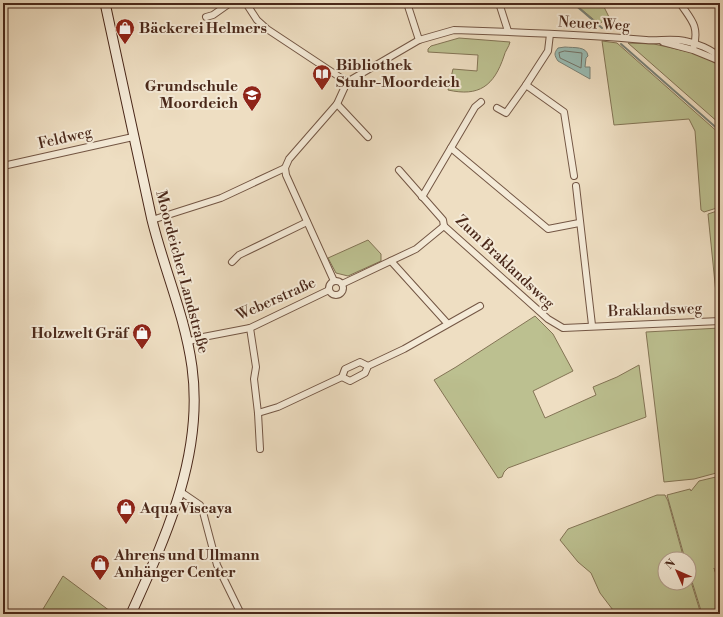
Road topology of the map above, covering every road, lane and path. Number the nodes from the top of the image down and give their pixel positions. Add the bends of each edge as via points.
1 (105, 3) edge
2 (230, 3) edge
3 (246, 3) edge
4 (406, 3) edge
5 (499, 3) edge
6 (680, 3) edge
7 (206, 17) dead end
8 (508, 31) junction
9 (550, 34) junction
10 (419, 40) junction
11 (694, 47) junction
12 (720, 58) edge
13 (720, 61) edge
14 (347, 82) junction
15 (526, 85) junction
16 (482, 102) dead end
17 (337, 104) junction
18 (497, 108) dead end
19 (133, 137) junction
20 (368, 137) dead end
21 (451, 148) junction
22 (3, 166) edge
23 (284, 168) junction
24 (399, 170) dead end
25 (574, 176) dead end
26 (576, 186) dead end
27 (422, 197) junction
28 (152, 220) junction
29 (307, 222) junction
30 (579, 223) junction
31 (444, 226) junction
32 (392, 261) junction
33 (232, 262) dead end
34 (334, 281) junction
35 (342, 284) junction
36 (329, 290) junction
37 (480, 306) dead end
38 (720, 321) edge
39 (447, 323) junction
40 (592, 325) junction
41 (250, 328) junction
42 (188, 342) junction
43 (368, 366) junction
44 (342, 377) junction
45 (258, 413) junction
46 (260, 449) dead end
47 (181, 492) junction
48 (131, 614) edge
49 (241, 614) edge

1 - 19 main road, Moordeicher Landstraße
2 - 7 street via 214,15
3 - 14 street via 257,20 267,29
4 - 10 street
5 - 8 street
6 - 11 street via 695,26 697,33
8 - 9 street, Neuer Weg
8 - 10 street, Neuer Weg via 454,30
9 - 11 street, Neuer Weg via 599,35 661,41 673,39
9 - 15 street via 548,51
10 - 14 street, Neuer Weg
11 - 12 street, Neuer Weg via 701,46
11 - 13 street, Neuer Weg
14 - 17 street
15 - 18 street via 506,113
15 - 25 street via 564,112
16 - 21 street via 475,107
17 - 20 street
17 - 23 street
19 - 22 street, Feldweg
19 - 28 main road, Moordeicher Landstraße
21 - 27 street
21 - 30 street via 548,229
23 - 28 street via 221,198
23 - 29 street
24 - 27 street, Zum Braklandsweg
26 - 30 street
27 - 31 street, Zum Braklandsweg via 443,220
28 - 42 main road, Moordeicher Landstraße
29 - 33 street via 239,255
29 - 34 street
30 - 40 street
31 - 32 street via 422,246
31 - 40 street, Zum Braklandsweg via 548,319 563,328
32 - 35 street
32 - 39 street
34 - 35 street
34 - 36 street
35 - 36 street via 343,290 339,295 333,295
36 - 41 street, Weberstraße
37 - 39 street
38 - 40 street, Braklandsweg
39 - 43 street via 404,349
41 - 42 street, Weberstraße
41 - 45 street via 256,367 254,378
42 - 47 main road, Moordeicher Landstraße via 194,404 189,458
43 - 44 street via 365,373 350,380
43 - 44 street via 360,362 345,369
44 - 45 street via 278,407
45 - 46 street
47 - 48 main road, Moordeicher Landstraße
47 - 49 street via 204,512 217,565

